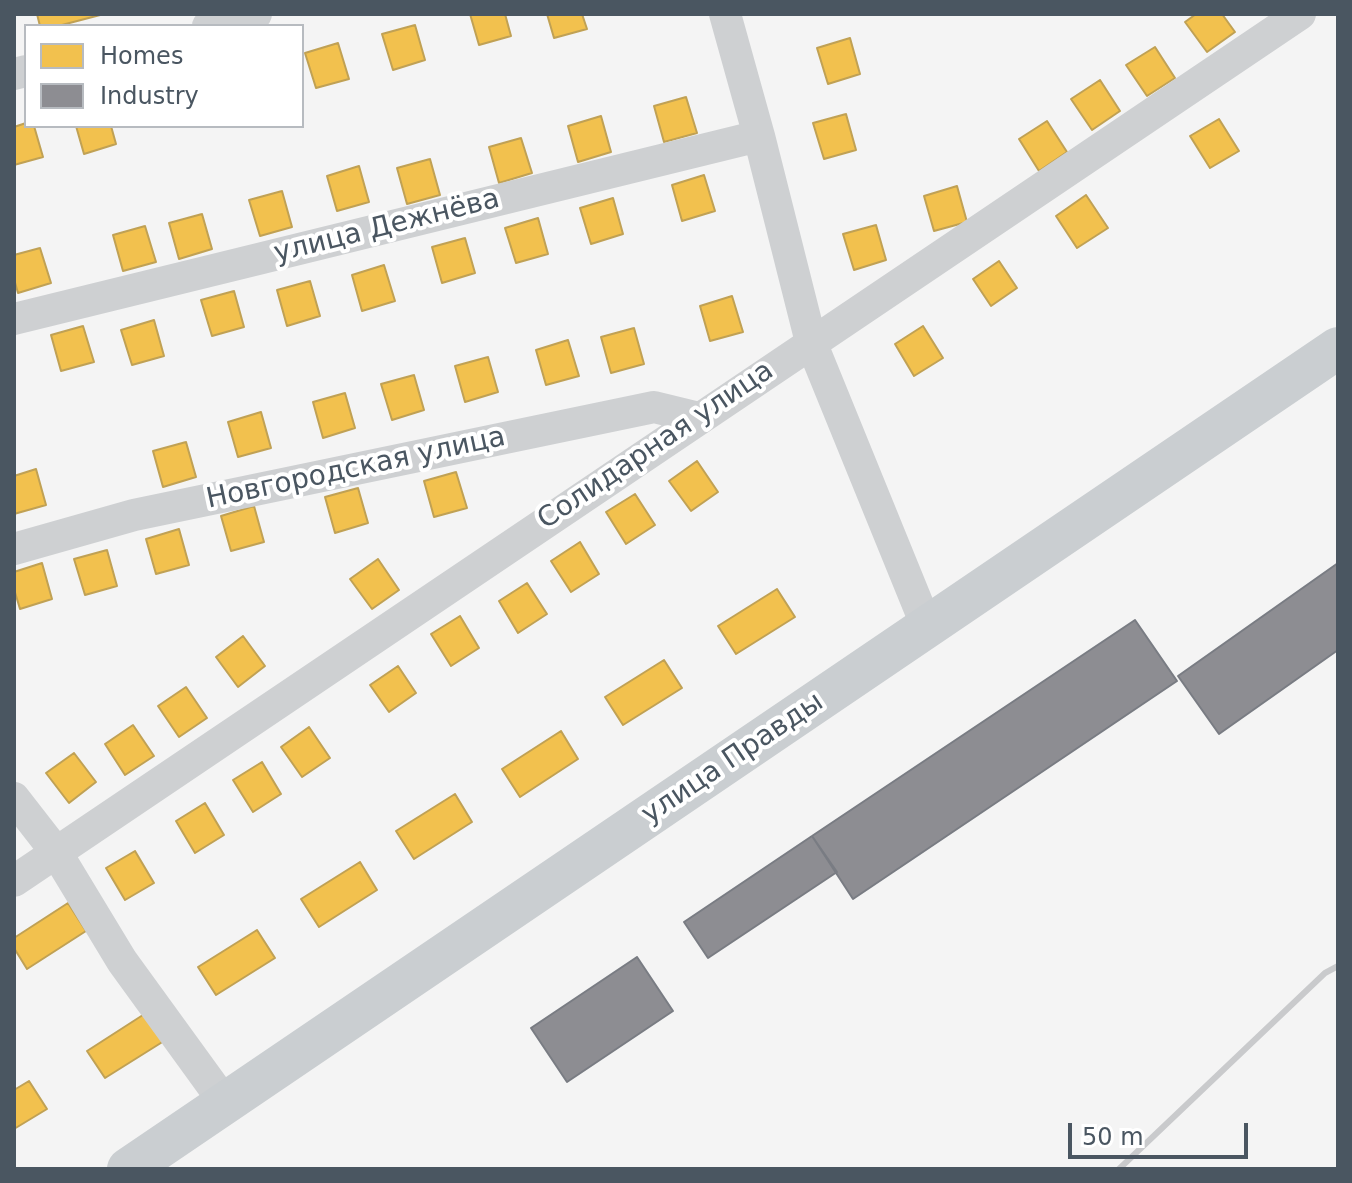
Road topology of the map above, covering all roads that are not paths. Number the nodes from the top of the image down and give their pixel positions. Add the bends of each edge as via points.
1 (256, 14) edge
2 (725, 14) edge
3 (1300, 14) edge
4 (216, 24) edge
5 (759, 136) junction
6 (14, 319) edge
7 (811, 342) junction
8 (1338, 348) edge
9 (699, 418) junction
10 (14, 549) edge
11 (927, 627) junction
12 (14, 798) edge
13 (56, 852) junction
14 (14, 881) edge
15 (225, 1103) junction
16 (128, 1169) edge

1 - 4 street
2 - 5 street
3 - 7 street, Солидарная улица
5 - 6 street, улица Дежнёва
5 - 7 street
7 - 9 street, Солидарная улица
7 - 11 street
8 - 11 main road, улица Правды
9 - 10 street, Новгородская улица via 654,407 134,515
9 - 13 street, Солидарная улица
11 - 15 main road, улица Правды
12 - 13 street
13 - 14 street, Солидарная улица
13 - 15 street via 122,961
15 - 16 main road, улица Правды

